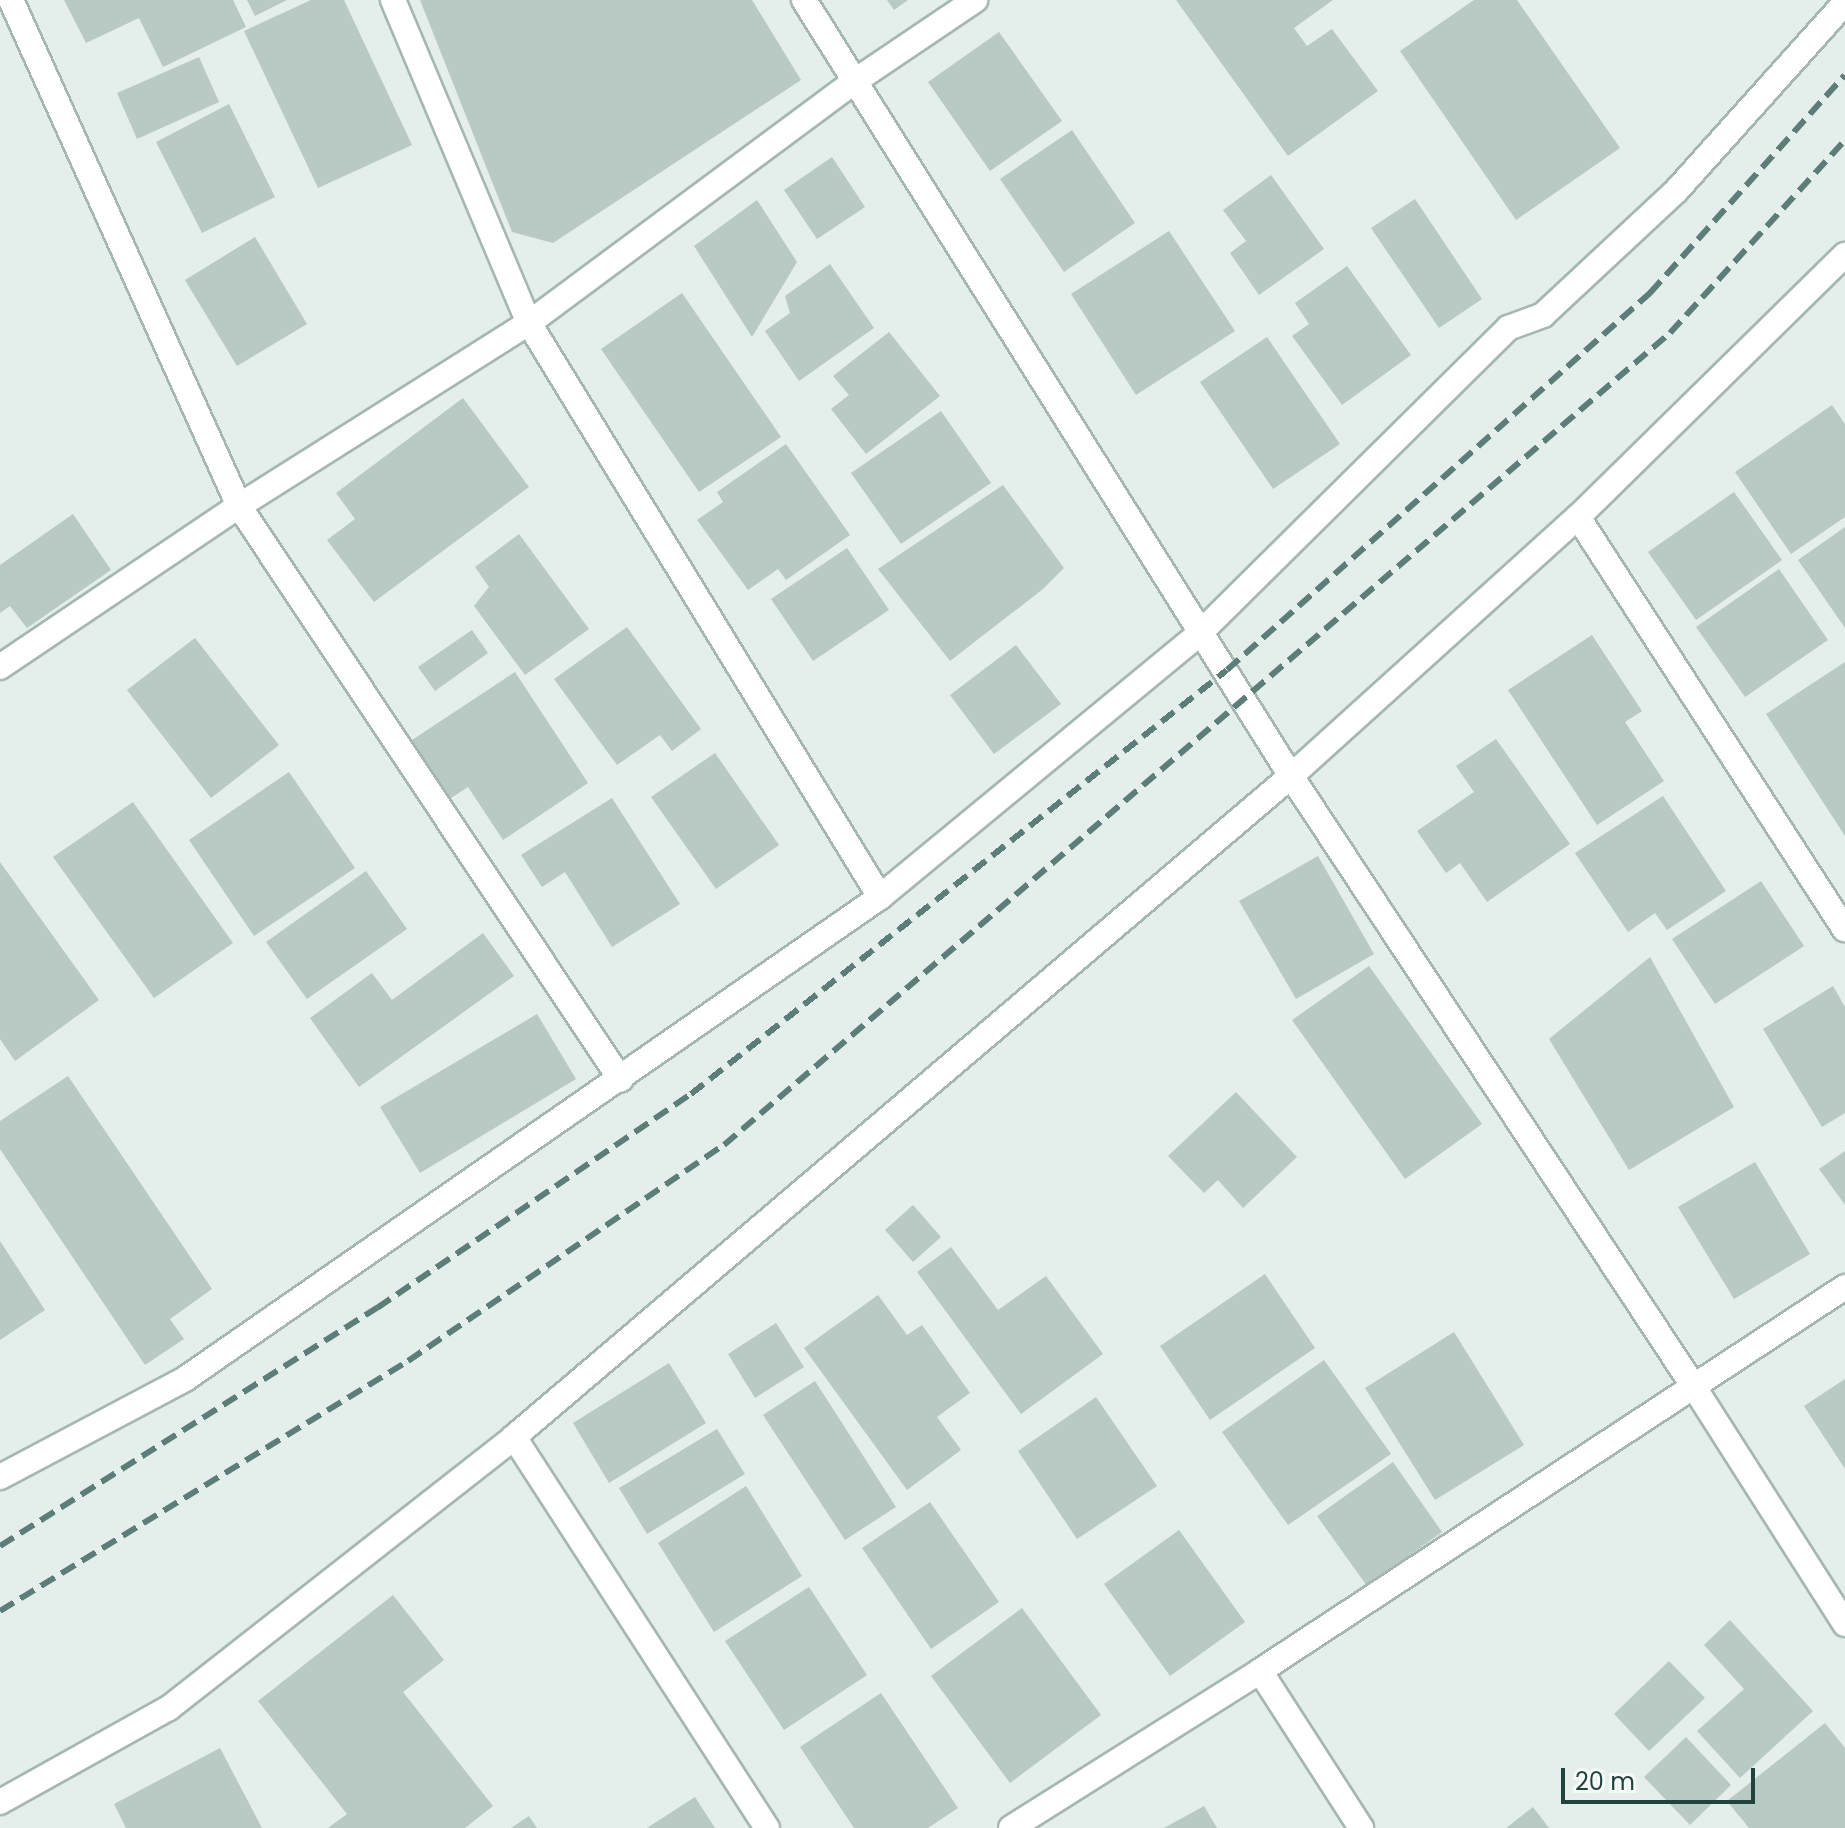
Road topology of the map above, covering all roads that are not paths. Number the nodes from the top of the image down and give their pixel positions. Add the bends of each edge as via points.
1 (11, 0) edge
2 (393, 0) edge
3 (804, 0) edge
4 (975, 0) edge
5 (1845, 3) edge
6 (855, 81) junction
7 (1845, 255) edge
8 (529, 323) junction
9 (239, 506) junction
10 (1578, 517) junction
11 (1201, 632) junction
12 (0, 667) edge
13 (1291, 776) junction
14 (880, 897) junction
15 (1845, 929) edge
16 (621, 1080) junction
17 (1845, 1287) edge
18 (1694, 1387) junction
19 (514, 1437) junction
20 (0, 1477) edge
21 (1845, 1624) edge
22 (1260, 1671) junction
23 (0, 1802) edge
24 (767, 1828) edge
25 (1011, 1828) edge
26 (1361, 1828) edge

1 - 9 street
2 - 8 street
3 - 6 street
4 - 6 street
5 - 11 street via 1677,190 1543,315 1508,328
6 - 8 street
6 - 11 street
7 - 10 street
8 - 9 street
8 - 14 street
9 - 12 street
9 - 16 street
10 - 13 street
10 - 15 street
11 - 13 street
11 - 14 street
13 - 18 street
13 - 19 street
14 - 16 street
16 - 20 street via 185,1379
17 - 18 street
18 - 21 street
18 - 22 street
19 - 23 street via 169,1708
19 - 24 street
22 - 25 street
22 - 26 street

